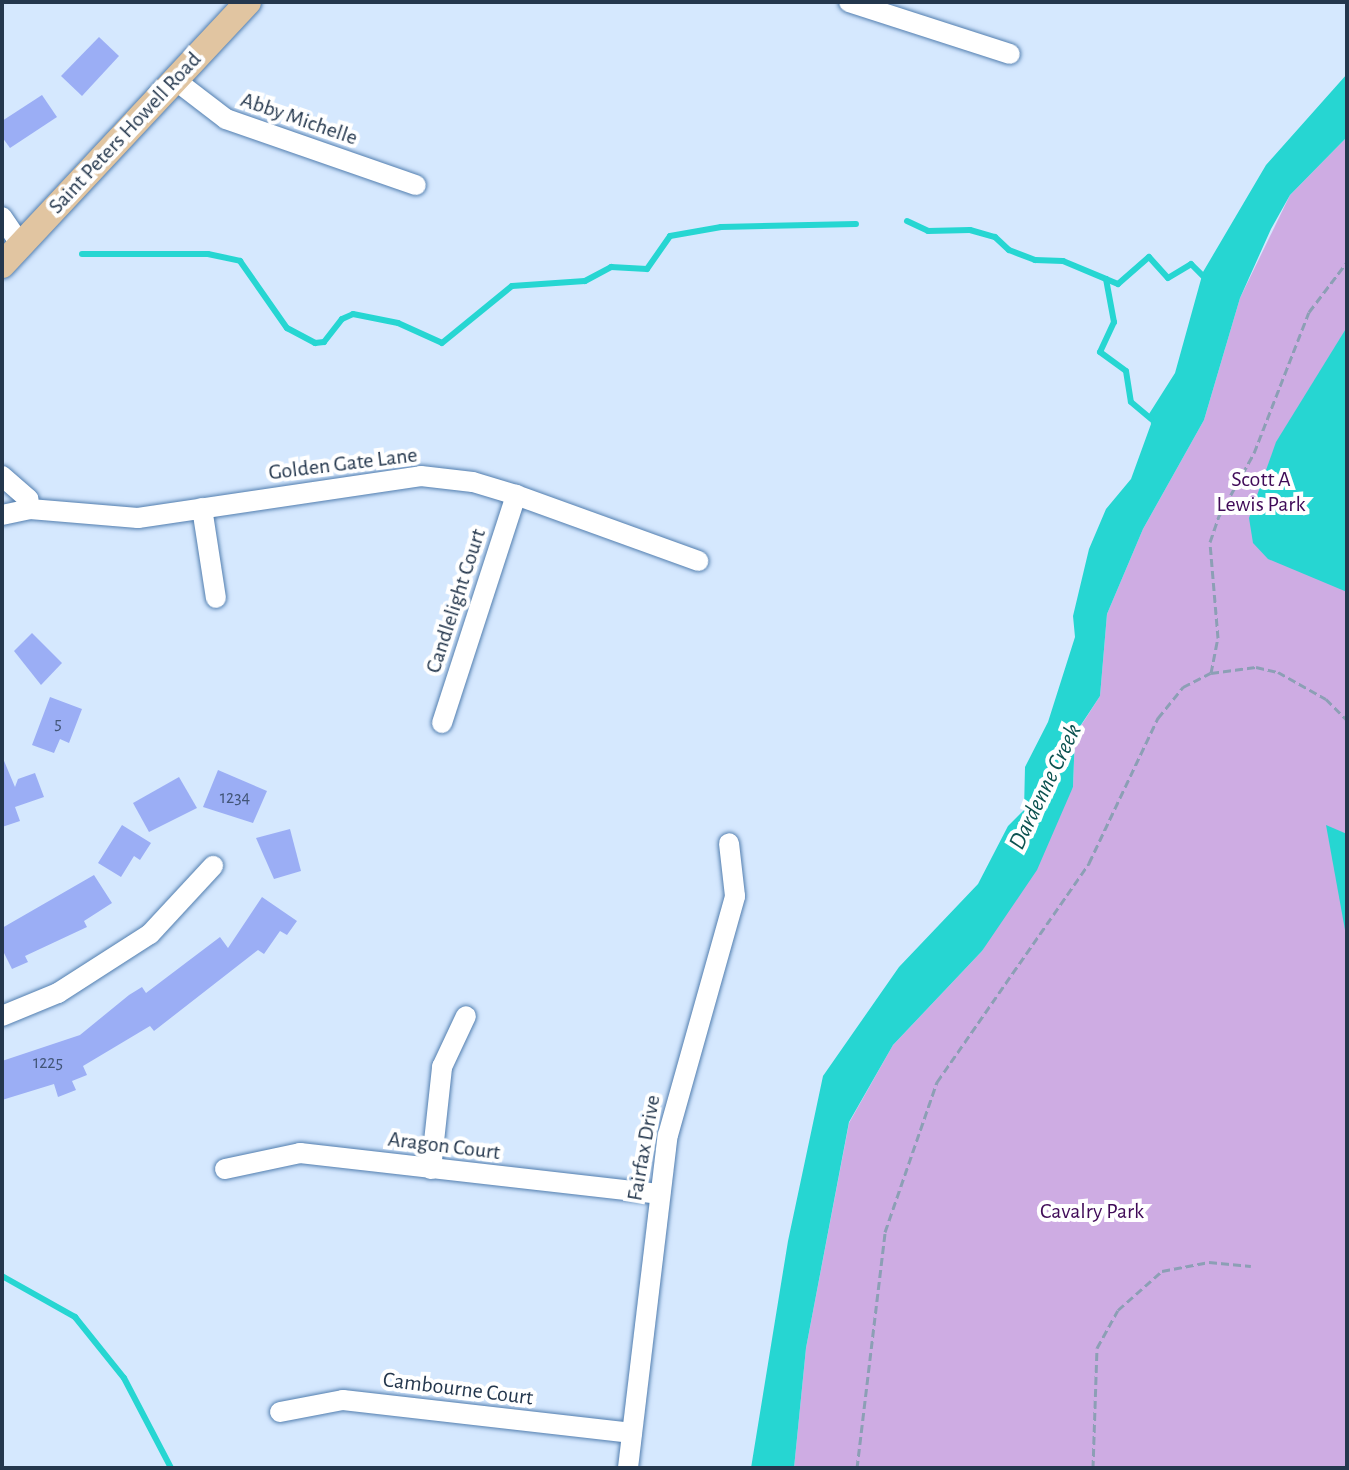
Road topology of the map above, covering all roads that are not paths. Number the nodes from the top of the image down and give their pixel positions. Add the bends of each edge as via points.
1 (248, 2) edge
2 (849, 2) edge
3 (1010, 54) dead end
4 (175, 80) junction
5 (416, 185) dead end
6 (2, 217) edge
7 (21, 245) junction
8 (2, 265) edge
9 (2, 476) edge
10 (516, 495) junction
11 (202, 508) junction
12 (30, 509) junction
13 (2, 515) edge
14 (698, 561) dead end
15 (216, 598) dead end
16 (442, 723) dead end
17 (729, 843) dead end
18 (213, 866) dead end
19 (2, 1016) edge
20 (466, 1016) dead end
21 (225, 1169) dead end
22 (431, 1169) junction
23 (659, 1194) junction
24 (280, 1412) dead end
25 (632, 1433) junction
26 (628, 1468) edge

1 - 4 main road, Saint Peters Howell Road
2 - 3 street
4 - 5 street, Abby Michelle via 226,119
4 - 7 main road, Saint Peters Howell Road
6 - 7 street
7 - 8 main road, Saint Peters Howell Road
9 - 12 street via 28,499
10 - 11 street, Golden Gate Lane via 473,482 402,477
10 - 14 street, Golden Gate Lane
10 - 16 street, Candlelight Court
11 - 12 street, Golden Gate Lane via 116,519
11 - 15 street
12 - 13 street, Golden Gate Lane
17 - 23 street, Fairfax Drive via 735,896 672,1114
18 - 19 street via 150,934 58,993
20 - 22 street via 442,1067
21 - 22 street, Aragon Court via 300,1153
22 - 23 street, Aragon Court
23 - 25 street, Fairfax Drive
24 - 25 street, Cambourne Court via 343,1400
25 - 26 street, Fairfax Drive

